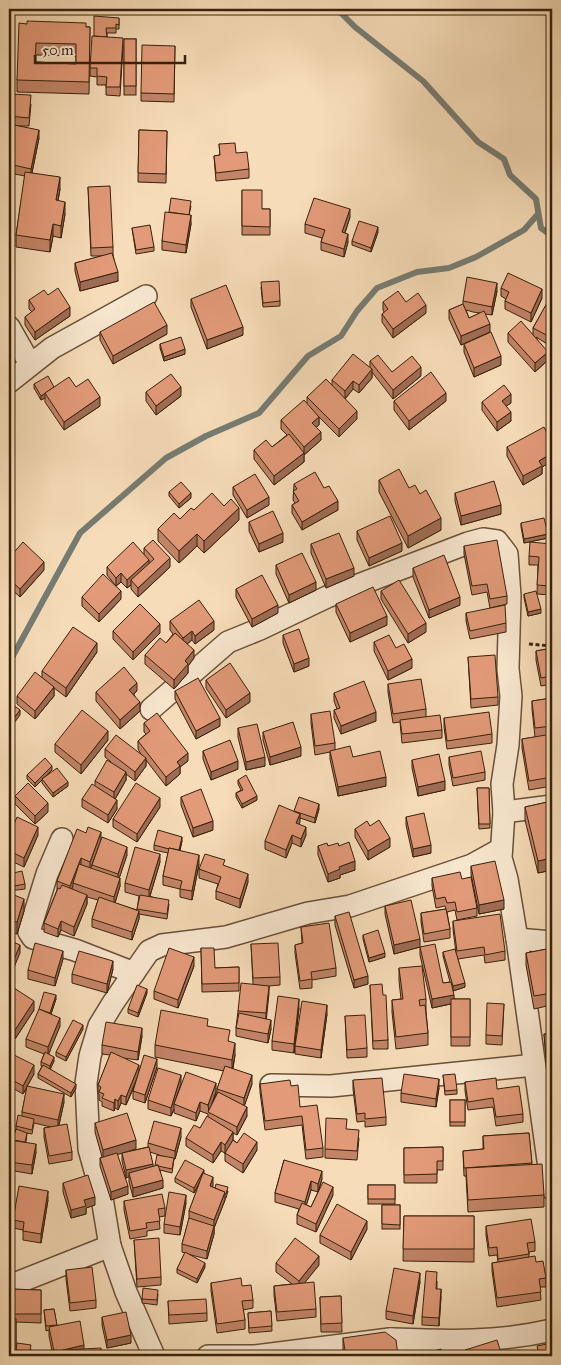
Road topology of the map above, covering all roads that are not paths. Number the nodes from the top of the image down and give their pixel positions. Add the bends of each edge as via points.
1 (146, 296) dead end
2 (9, 327) edge
3 (30, 364) junction
4 (9, 382) edge
5 (151, 708) dead end
6 (552, 806) edge
7 (504, 812) junction
8 (62, 839) dead end
9 (501, 849) junction
10 (517, 939) junction
11 (552, 942) edge
12 (134, 973) junction
13 (534, 1065) junction
14 (271, 1085) edge
15 (548, 1119) edge
16 (552, 1189) edge
17 (110, 1246) junction
18 (9, 1286) edge
19 (552, 1330) edge
20 (394, 1348) edge
21 (154, 1356) edge
22 (208, 1356) edge

1 - 3 street via 52,348
2 - 3 street
3 - 4 street
5 - 7 street via 228,642 326,596 468,543 483,539 497,541 507,554 510,596 508,669 511,696 502,784
6 - 7 street
7 - 9 street
8 - 12 street via 29,932 34,938
9 - 10 street
9 - 12 street via 472,865 350,906 308,913 226,937 162,945 149,951
10 - 11 street
10 - 13 street
12 - 17 street via 99,1026 86,1083 89,1149 101,1192
13 - 14 street via 331,1086
13 - 15 street
15 - 16 street
17 - 18 street
17 - 21 street
19 - 20 street via 516,1338
20 - 22 street

